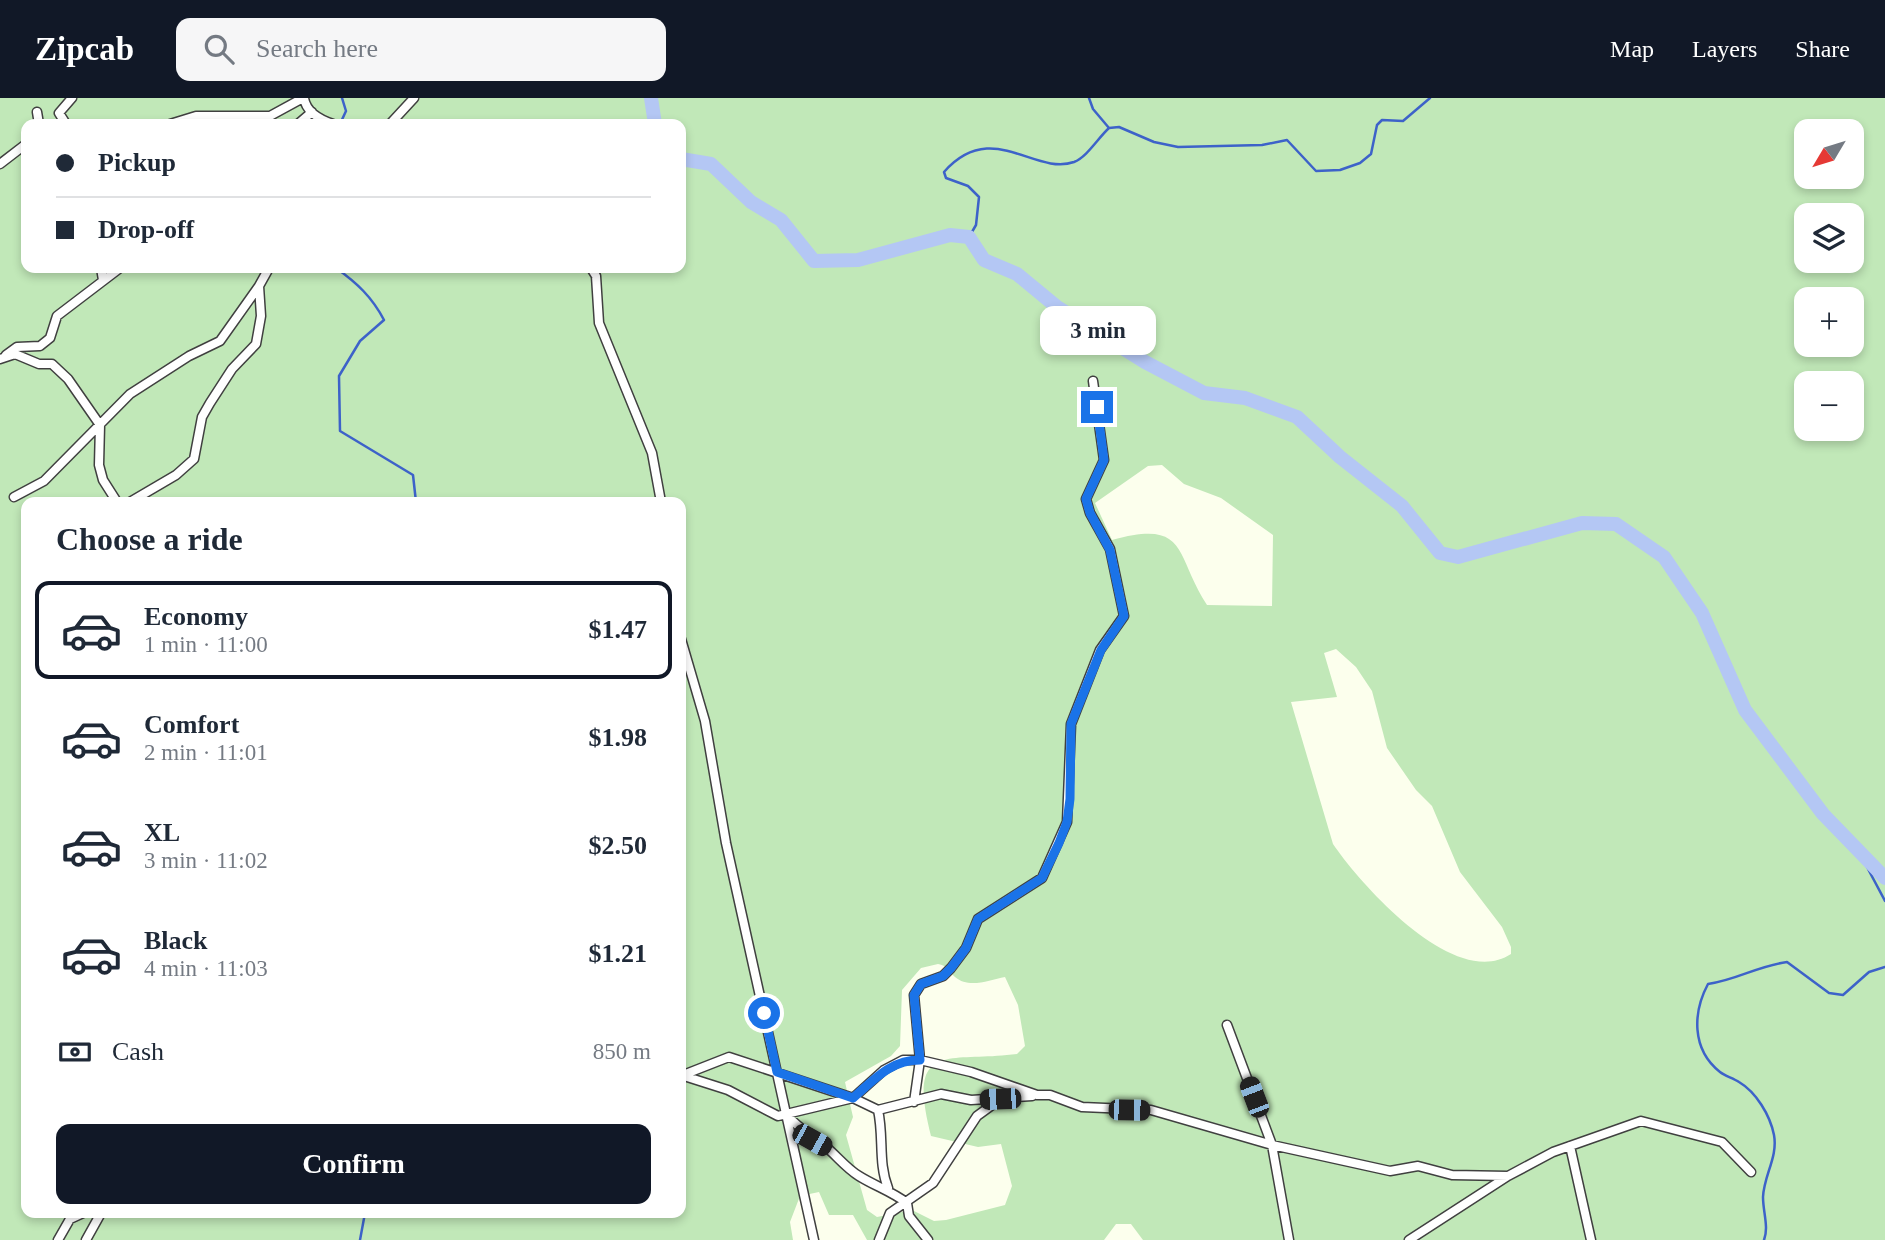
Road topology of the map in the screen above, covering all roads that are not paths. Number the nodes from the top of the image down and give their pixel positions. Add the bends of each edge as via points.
1 (72, 98) edge
2 (303, 98) edge
3 (414, 98) edge
4 (37, 112) dead end
5 (312, 112) junction
6 (38, 119) edge
7 (63, 119) edge
8 (186, 119) edge
9 (304, 119) edge
10 (320, 119) edge
11 (395, 119) edge
12 (21, 148) edge
13 (0, 164) edge
14 (102, 273) edge
15 (113, 273) edge
16 (266, 273) edge
17 (594, 273) edge
18 (103, 280) junction
19 (259, 286) junction
20 (2, 358) edge
21 (1093, 381) dead end
22 (100, 425) junction
23 (14, 497) dead end
24 (114, 497) edge
25 (139, 497) edge
26 (660, 497) edge
27 (686, 656) edge
28 (1227, 1025) dead end
29 (920, 1060) junction
30 (777, 1072) junction
31 (686, 1074) edge
32 (686, 1077) edge
33 (1037, 1095) junction
34 (853, 1098) junction
35 (1000, 1099) junction
36 (914, 1102) junction
37 (878, 1110) junction
38 (787, 1116) junction
39 (1272, 1145) junction
40 (1570, 1146) junction
41 (1751, 1172) dead end
42 (1508, 1176) junction
43 (888, 1188) junction
44 (907, 1203) junction
45 (72, 1218) edge
46 (98, 1218) edge
47 (58, 1240) edge
48 (86, 1240) edge
49 (814, 1240) edge
50 (878, 1240) edge
51 (928, 1240) edge
52 (1289, 1240) edge
53 (1409, 1240) edge
54 (1591, 1240) edge

1 - 7 street via 59,113
2 - 5 street
2 - 8 street via 270,116
3 - 11 street
4 - 6 street
5 - 9 street
5 - 10 street
12 - 13 street
14 - 18 street
15 - 18 street
16 - 19 street
17 - 26 street via 598,323 652,453
18 - 20 street via 57,316 50,338 40,346 17,347
19 - 22 street via 220,341 130,394
19 - 25 street via 261,316 256,344 232,369 202,417 194,459
20 - 22 street via 15,354 52,364
21 - 29 street via 1104,460 1086,499 1110,550 1124,616 1101,650 1071,724 1070,799 1059,843 1042,878 978,919 951,968 921,984 914,995
22 - 23 street via 44,481
22 - 24 street via 99,465
27 - 30 street via 705,721 726,844
28 - 39 street
29 - 33 street
29 - 34 street via 903,1060 884,1070
29 - 36 street
30 - 31 street via 729,1057
30 - 34 street
30 - 38 street
32 - 38 street
33 - 35 street
33 - 39 street via 1050,1094 1082,1107 1151,1110
34 - 37 street
34 - 38 street
35 - 36 street via 956,1100 941,1094
35 - 44 street via 977,1116 933,1183
36 - 37 street
37 - 43 street via 883,1130 882,1171
38 - 43 street via 837,1161
38 - 49 street
39 - 42 street via 1390,1171 1418,1166 1452,1174
39 - 52 street
40 - 41 street via 1640,1121 1722,1142
40 - 42 street
40 - 54 street
42 - 53 street
43 - 44 street
44 - 50 street via 890,1213
44 - 51 street via 909,1216
45 - 47 street
46 - 48 street

